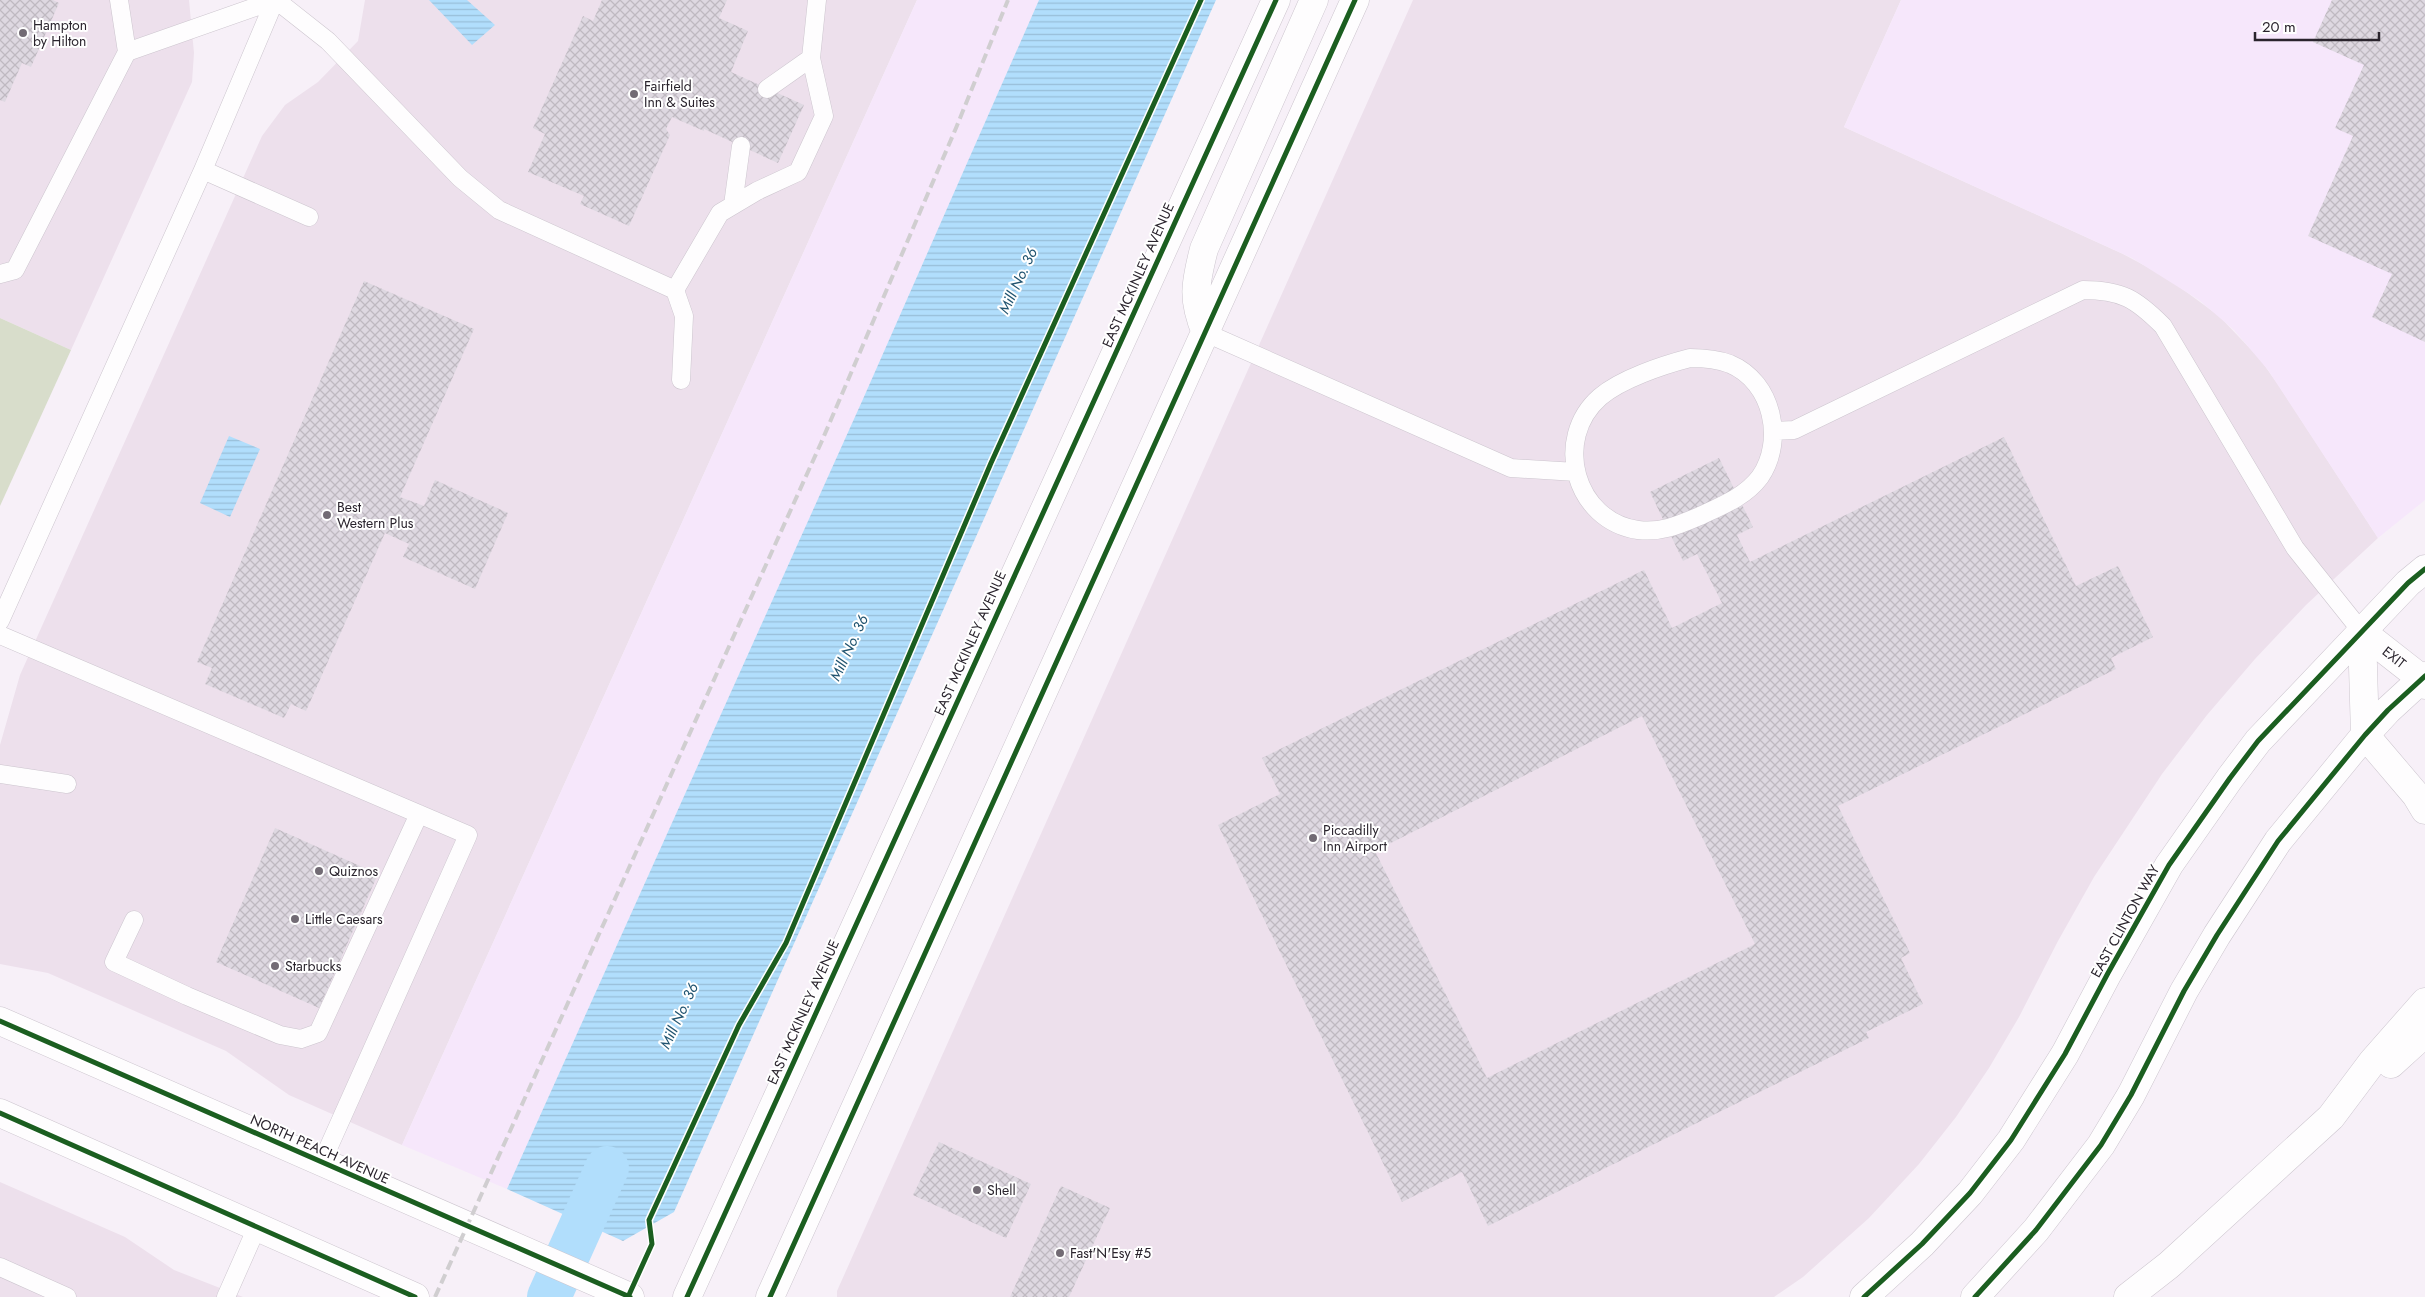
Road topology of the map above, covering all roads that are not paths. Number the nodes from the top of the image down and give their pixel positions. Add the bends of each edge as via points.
1 (119, 0) edge
2 (275, 0) edge
3 (817, 0) edge
4 (1276, 0) edge
5 (1314, 0) edge
6 (1355, 0) edge
7 (127, 52) junction
8 (811, 58) junction
9 (767, 89) dead end
10 (741, 146) dead end
11 (202, 170) junction
12 (733, 205) junction
13 (309, 217) dead end
14 (0, 274) edge
15 (676, 290) junction
16 (1206, 333) junction
17 (681, 380) dead end
18 (1774, 431) junction
19 (1576, 472) junction
20 (2425, 569) edge
21 (0, 621) edge
22 (2362, 632) junction
23 (0, 635) edge
24 (2424, 680) edge
25 (2365, 735) junction
26 (0, 774) edge
27 (67, 784) dead end
28 (2425, 810) edge
29 (419, 814) junction
30 (134, 920) dead end
31 (2425, 1002) edge
32 (0, 1021) edge
33 (2425, 1033) edge
34 (0, 1113) edge
35 (2331, 1118) junction
36 (322, 1162) junction
37 (257, 1227) junction
38 (0, 1267) edge
39 (67, 1297) edge
40 (226, 1297) edge
41 (416, 1297) edge
42 (630, 1297) edge
43 (687, 1297) edge
44 (770, 1297) edge
45 (1864, 1297) edge
46 (1975, 1297) edge
47 (2128, 1297) edge

1 - 7 lane
2 - 7 lane
2 - 11 lane
2 - 15 lane via 328,41 460,178 499,210
3 - 8 lane
4 - 43 main road, EAST MCKINLEY AVENUE
5 - 16 main road via 1204,249 1195,283 1198,313
6 - 16 main road
7 - 14 lane via 15,270
8 - 9 lane
8 - 12 lane via 824,116 798,172
10 - 12 lane
11 - 13 lane
11 - 21 lane
12 - 15 lane via 720,213
15 - 17 lane via 684,316
16 - 19 lane via 1511,468
16 - 44 main road
18 - 19 lane via 1770,458 1760,478 1744,494 1675,527 1651,532 1628,528 1607,519 1590,503
18 - 19 lane via 1772,415 1763,395 1750,378 1711,358 1690,358 1668,363 1600,397 1585,414 1575,436 1573,460
18 - 22 lane via 1794,430 2083,290 2107,290 2147,310 2163,326 2295,548
20 - 22 main road, EAST CLINTON WAY
22 - 24 main road, EXIT
22 - 25 main road
22 - 45 main road, EAST CLINTON WAY via 2258,741 2200,819 2139,917 2065,1054 2010,1140 1970,1192 1922,1244
23 - 29 lane
24 - 25 main road via 2388,710
25 - 28 main road
25 - 46 main road via 2278,840 2247,887 2184,991 2101,1146 2036,1230
26 - 27 lane
29 - 30 lane via 318,1033 301,1039 280,1035 114,962
29 - 36 lane via 468,835
31 - 35 main road via 2373,1061
32 - 36 main road, NORTH PEACH AVENUE
33 - 35 main road
34 - 37 main road
35 - 47 main road via 2169,1265
36 - 42 main road, NORTH PEACH AVENUE
37 - 40 lane
37 - 41 main road
38 - 39 lane

